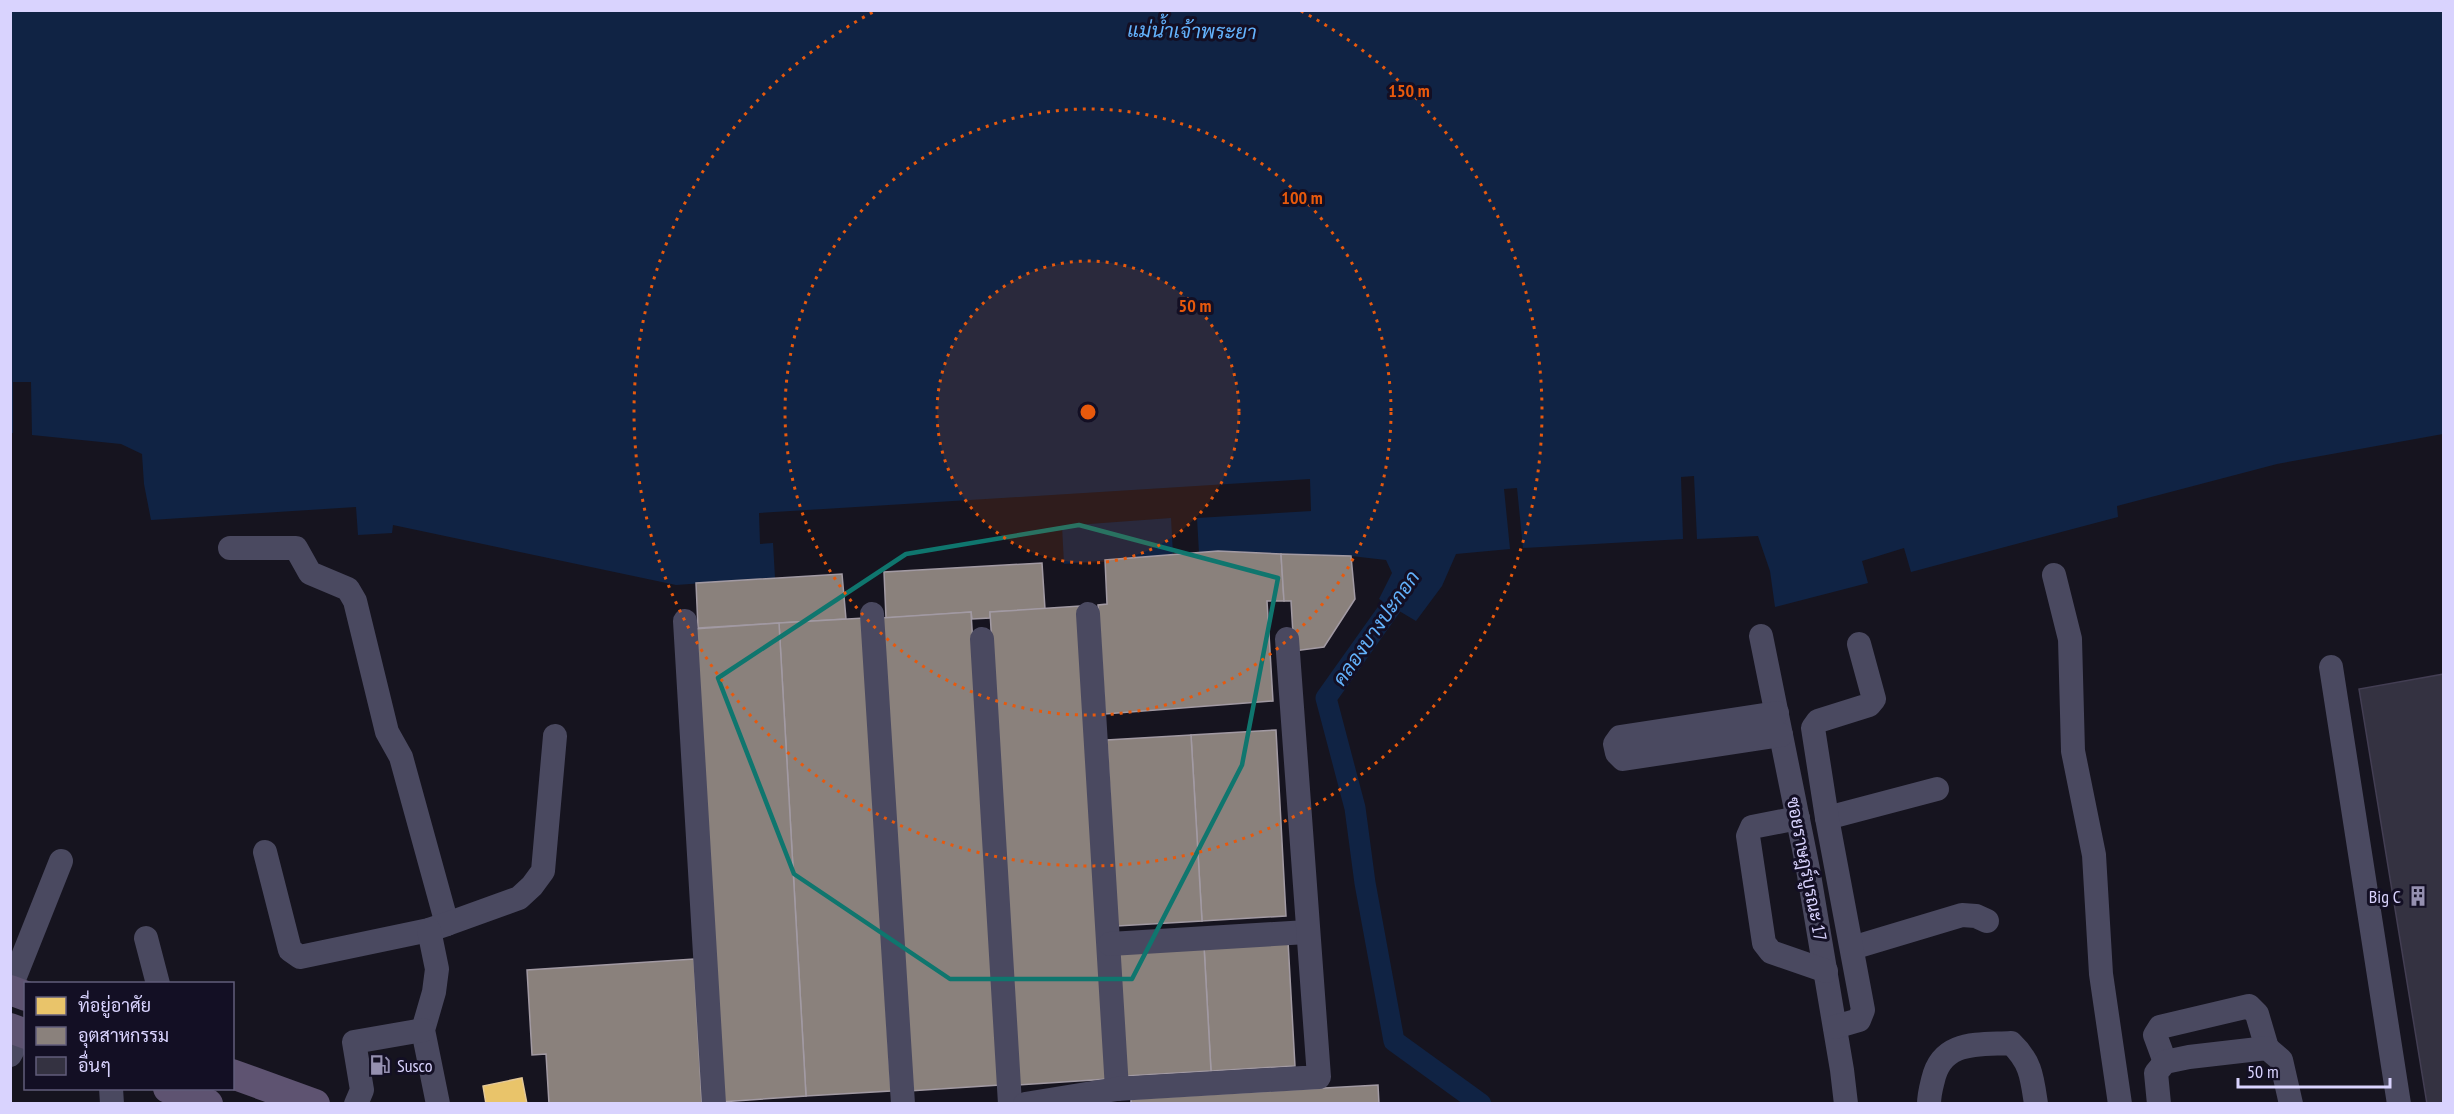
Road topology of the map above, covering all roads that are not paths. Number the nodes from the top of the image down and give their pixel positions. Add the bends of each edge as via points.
1 (230, 548) dead end
2 (2054, 575) dead end
3 (872, 614) dead end
4 (1089, 614) dead end
5 (685, 621) dead end
6 (1761, 636) dead end
7 (982, 639) dead end
8 (1287, 639) dead end
9 (1859, 644) dead end
10 (2331, 667) dead end
11 (1779, 724) junction
12 (555, 736) dead end
13 (1937, 789) dead end
14 (1798, 818) junction
15 (1827, 818) junction
16 (265, 852) dead end
17 (61, 861) dead end
18 (1987, 921) dead end
19 (438, 927) junction
20 (1307, 932) junction
21 (146, 938) dead end
22 (1110, 944) junction
23 (1852, 948) junction
24 (1826, 971) junction
25 (157, 982) edge
26 (10, 989) edge
27 (24, 995) edge
28 (1835, 1027) junction
29 (423, 1030) junction
30 (2267, 1048) junction
31 (2165, 1062) junction
32 (234, 1075) edge
33 (1117, 1089) junction
34 (171, 1090) edge
35 (208, 1104) edge
36 (315, 1104) edge
37 (356, 1104) edge
38 (438, 1104) edge
39 (714, 1104) edge
40 (903, 1104) edge
41 (1010, 1104) edge
42 (1025, 1104) edge
43 (1846, 1104) edge
44 (1929, 1104) edge
45 (2036, 1104) edge
46 (2120, 1104) edge
47 (2159, 1104) edge
48 (2291, 1104) edge
49 (2399, 1104) edge

1 - 19 street via 296,548 310,573 348,589 355,601 387,732 401,757
2 - 46 street via 2070,639 2073,751 2094,855 2101,974
3 - 40 street
4 - 22 street
5 - 39 street
6 - 11 street, ซอยราษฎร์บูรณะ 17
7 - 41 street
8 - 20 street
9 - 15 street via 1874,699 1869,705 1818,721 1813,728
10 - 49 street
11 - 11 street via 1623,759 1615,744 1620,737
11 - 14 street, ซอยราษฎร์บูรณะ 17
12 - 19 street via 543,872 519,898
13 - 15 street
14 - 24 street, ซอยราษฎร์บูรณะ 17
14 - 24 street via 1752,827 1748,836 1764,943 1771,952
15 - 23 street
16 - 19 street via 290,950 300,957
17 - 26 street
18 - 23 street via 1962,915
19 - 29 street via 434,992
20 - 22 street
20 - 33 street via 1319,1077
21 - 25 street
22 - 33 street
23 - 28 street via 1863,1010 1859,1020
24 - 28 street, ซอยราษฎร์บูรณะ 17
26 - 27 main road
28 - 43 street, ซอยราษฎร์บูรณะ 17
29 - 37 street via 354,1042 362,1090
29 - 38 street
30 - 31 street
30 - 31 street via 2257,1014 2249,1006 2160,1027 2155,1035
30 - 48 street via 2281,1060
31 - 47 street via 2156,1073
32 - 36 main road
33 - 42 street
34 - 35 main road
44 - 45 street via 1936,1066 1944,1055 1966,1046 2011,1043 2024,1055 2030,1068

